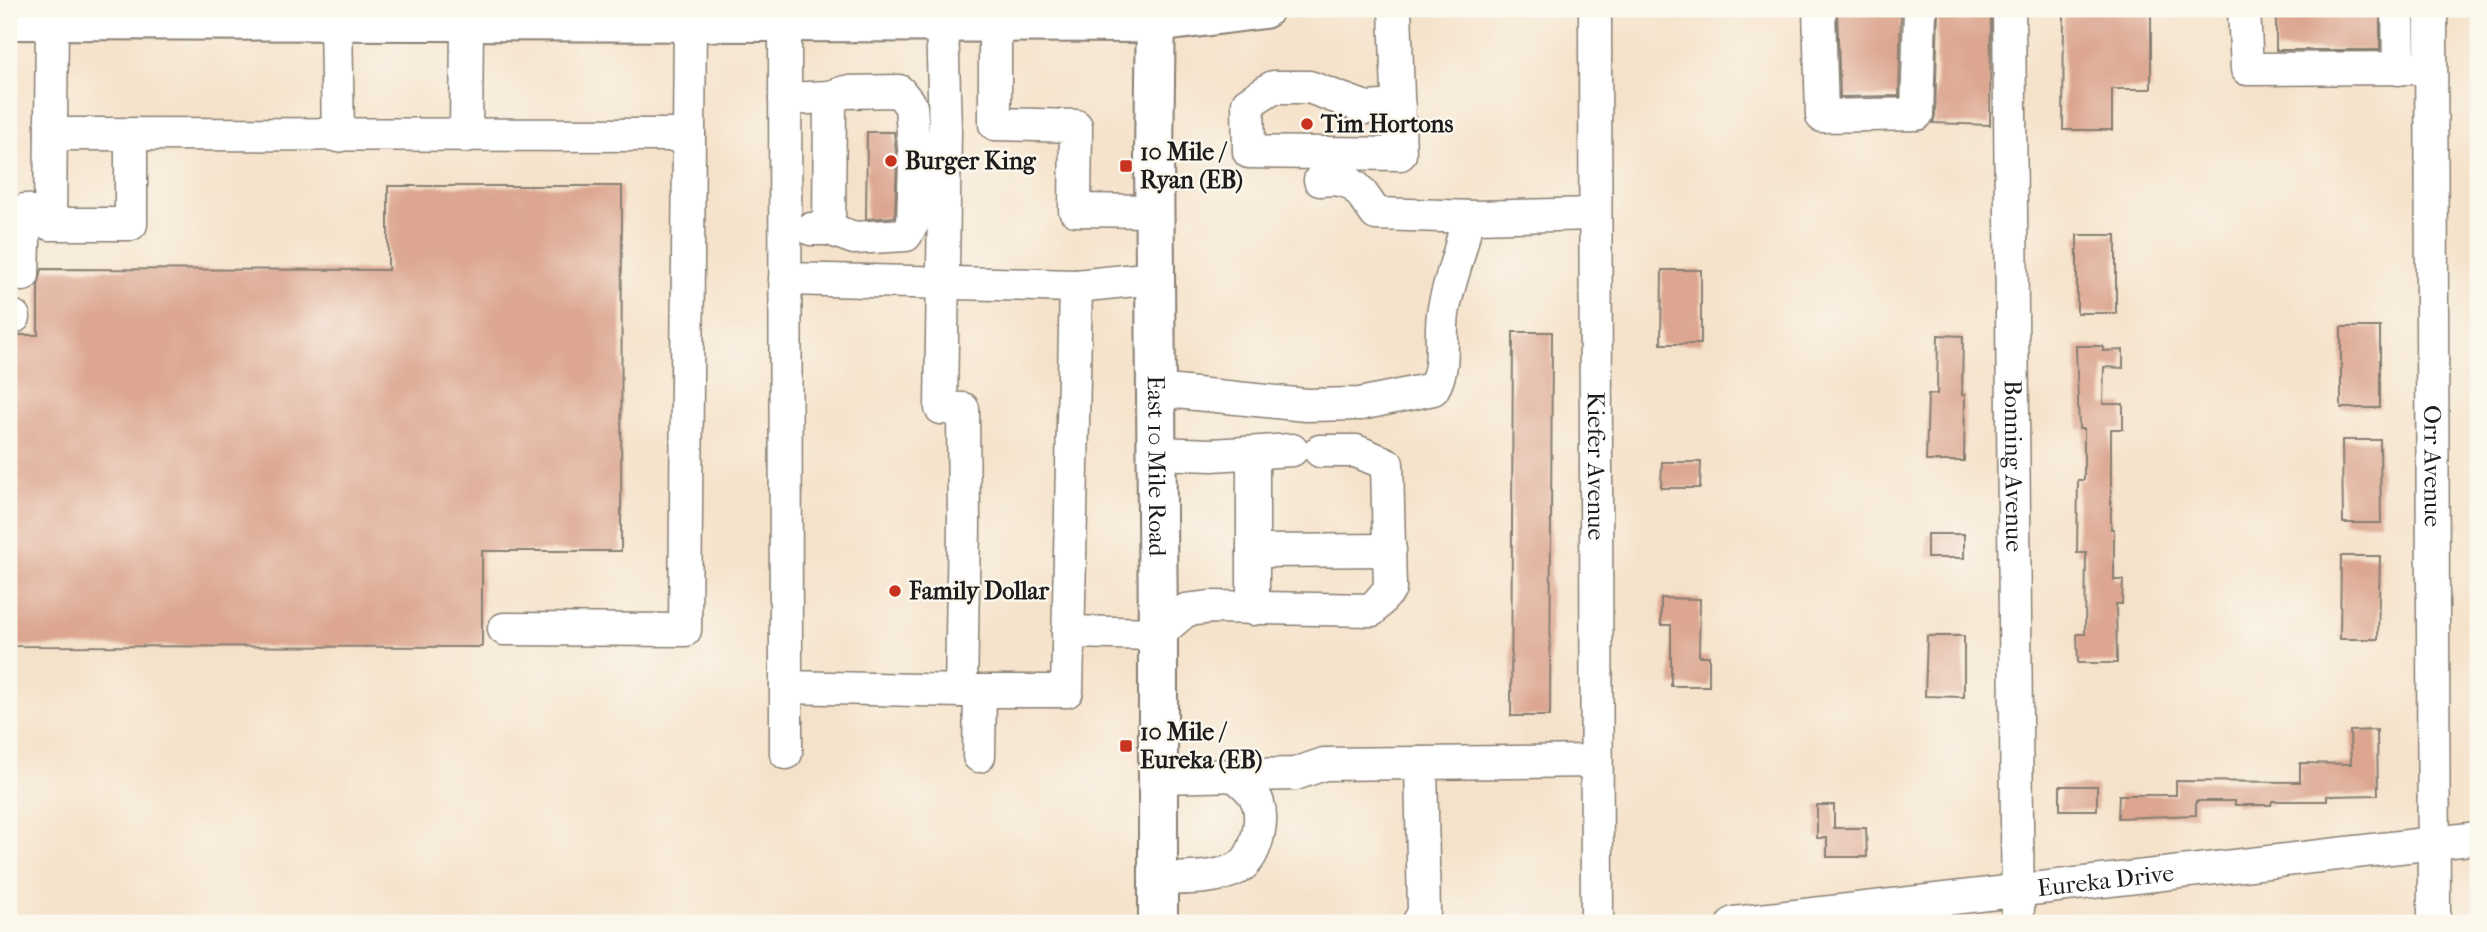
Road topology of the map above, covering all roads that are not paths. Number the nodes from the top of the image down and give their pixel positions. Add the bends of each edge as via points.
1 (1255, 9) edge
2 (1395, 9) edge
3 (1595, 9) edge
4 (1819, 9) edge
5 (1920, 9) edge
6 (2009, 9) edge
7 (2244, 9) edge
8 (2398, 9) edge
9 (2431, 9) edge
10 (190, 14) edge
11 (420, 15) edge
12 (535, 15) edge
13 (995, 15) edge
14 (1072, 15) edge
15 (61, 16) edge
16 (1156, 16) edge
17 (762, 17) edge
18 (935, 17) edge
19 (9, 20) edge
20 (337, 20) junction
21 (467, 20) junction
22 (690, 21) junction
23 (2430, 68) junction
24 (2399, 69) junction
25 (830, 97) junction
26 (785, 99) junction
27 (1399, 106) junction
28 (51, 134) junction
29 (131, 135) junction
30 (689, 135) junction
31 (338, 136) junction
32 (466, 136) junction
33 (1320, 180) dead end
34 (28, 209) edge
35 (1154, 211) junction
36 (1595, 214) junction
37 (1467, 217) junction
38 (785, 228) junction
39 (829, 229) junction
40 (23, 275) dead end
41 (1155, 278) junction
42 (785, 279) junction
43 (943, 283) junction
44 (1076, 286) junction
45 (1156, 390) junction
46 (1157, 453) junction
47 (1253, 453) junction
48 (1390, 550) junction
49 (1253, 551) junction
50 (1253, 609) junction
51 (504, 629) dead end
52 (1068, 632) junction
53 (1158, 634) junction
54 (786, 687) junction
55 (970, 691) junction
56 (786, 753) dead end
57 (979, 756) dead end
58 (1596, 761) junction
59 (1421, 763) junction
60 (1234, 775) junction
61 (1157, 777) junction
62 (2478, 838) edge
63 (2434, 844) junction
64 (1157, 879) junction
65 (2019, 890) junction
66 (1158, 923) edge
67 (1418, 923) edge
68 (1597, 923) edge
69 (1734, 923) edge
70 (2018, 923) edge
71 (2434, 923) edge

1 - 16 main road
2 - 27 street
3 - 36 street, Kiefer Avenue
4 - 5 street via 1822,116 1917,114
6 - 65 street, Bonning Avenue
7 - 24 street via 2247,69
8 - 24 street
9 - 23 street, Orr Avenue
10 - 15 main road
10 - 20 main road
11 - 20 main road
11 - 21 main road
12 - 21 main road
12 - 22 main road
13 - 14 main road
13 - 18 main road
13 - 35 street via 995,124 1076,125 1075,210
14 - 16 main road
15 - 19 main road
15 - 28 street
16 - 35 main road, East 10 Mile Road
17 - 18 main road
17 - 22 main road
17 - 26 street
18 - 43 street via 945,130
20 - 31 street
21 - 32 street
22 - 30 street
23 - 24 street
23 - 63 street, Orr Avenue
25 - 26 street
25 - 39 street
25 - 39 street via 845,92 899,92 911,106 915,161 912,223 906,235 854,238
26 - 38 street
27 - 27 street via 1400,154 1249,152 1248,103 1273,87 1309,87 1366,108
28 - 29 street
28 - 34 street
29 - 31 street
29 - 34 street via 131,224 50,224
30 - 32 street
30 - 51 street via 685,630
31 - 32 street
33 - 37 street via 1339,178 1356,186 1376,214
34 - 40 street
35 - 41 main road, East 10 Mile Road
36 - 37 street
36 - 58 street, Kiefer Avenue
37 - 45 street via 1443,310 1441,376 1433,389 1360,404 1306,405
38 - 39 street
38 - 42 street
41 - 44 street
41 - 45 main road, East 10 Mile Road
42 - 43 street
42 - 54 street
43 - 44 street
43 - 55 street via 941,408 963,409
44 - 52 street
45 - 46 main road, East 10 Mile Road
46 - 47 street
46 - 53 main road, East 10 Mile Road
47 - 48 street via 1356,451 1387,464
47 - 49 street
48 - 49 street
48 - 50 street via 1390,589 1372,610
49 - 50 street
50 - 53 street via 1186,610
52 - 53 street
52 - 55 street via 1067,691
53 - 61 main road, East 10 Mile Road
54 - 55 street
54 - 56 street
55 - 57 street
58 - 59 street
58 - 68 street, Kiefer Avenue
59 - 60 street via 1324,764 1295,774
59 - 67 street via 1424,913
60 - 61 street
60 - 64 street via 1248,786 1259,814 1256,845 1241,867 1213,876
61 - 64 main road, East 10 Mile Road
62 - 63 street, Eureka Drive
63 - 65 street, Eureka Drive
63 - 71 street, Orr Avenue
64 - 66 main road, East 10 Mile Road
65 - 69 street, Eureka Drive
65 - 70 street, Bonning Avenue

